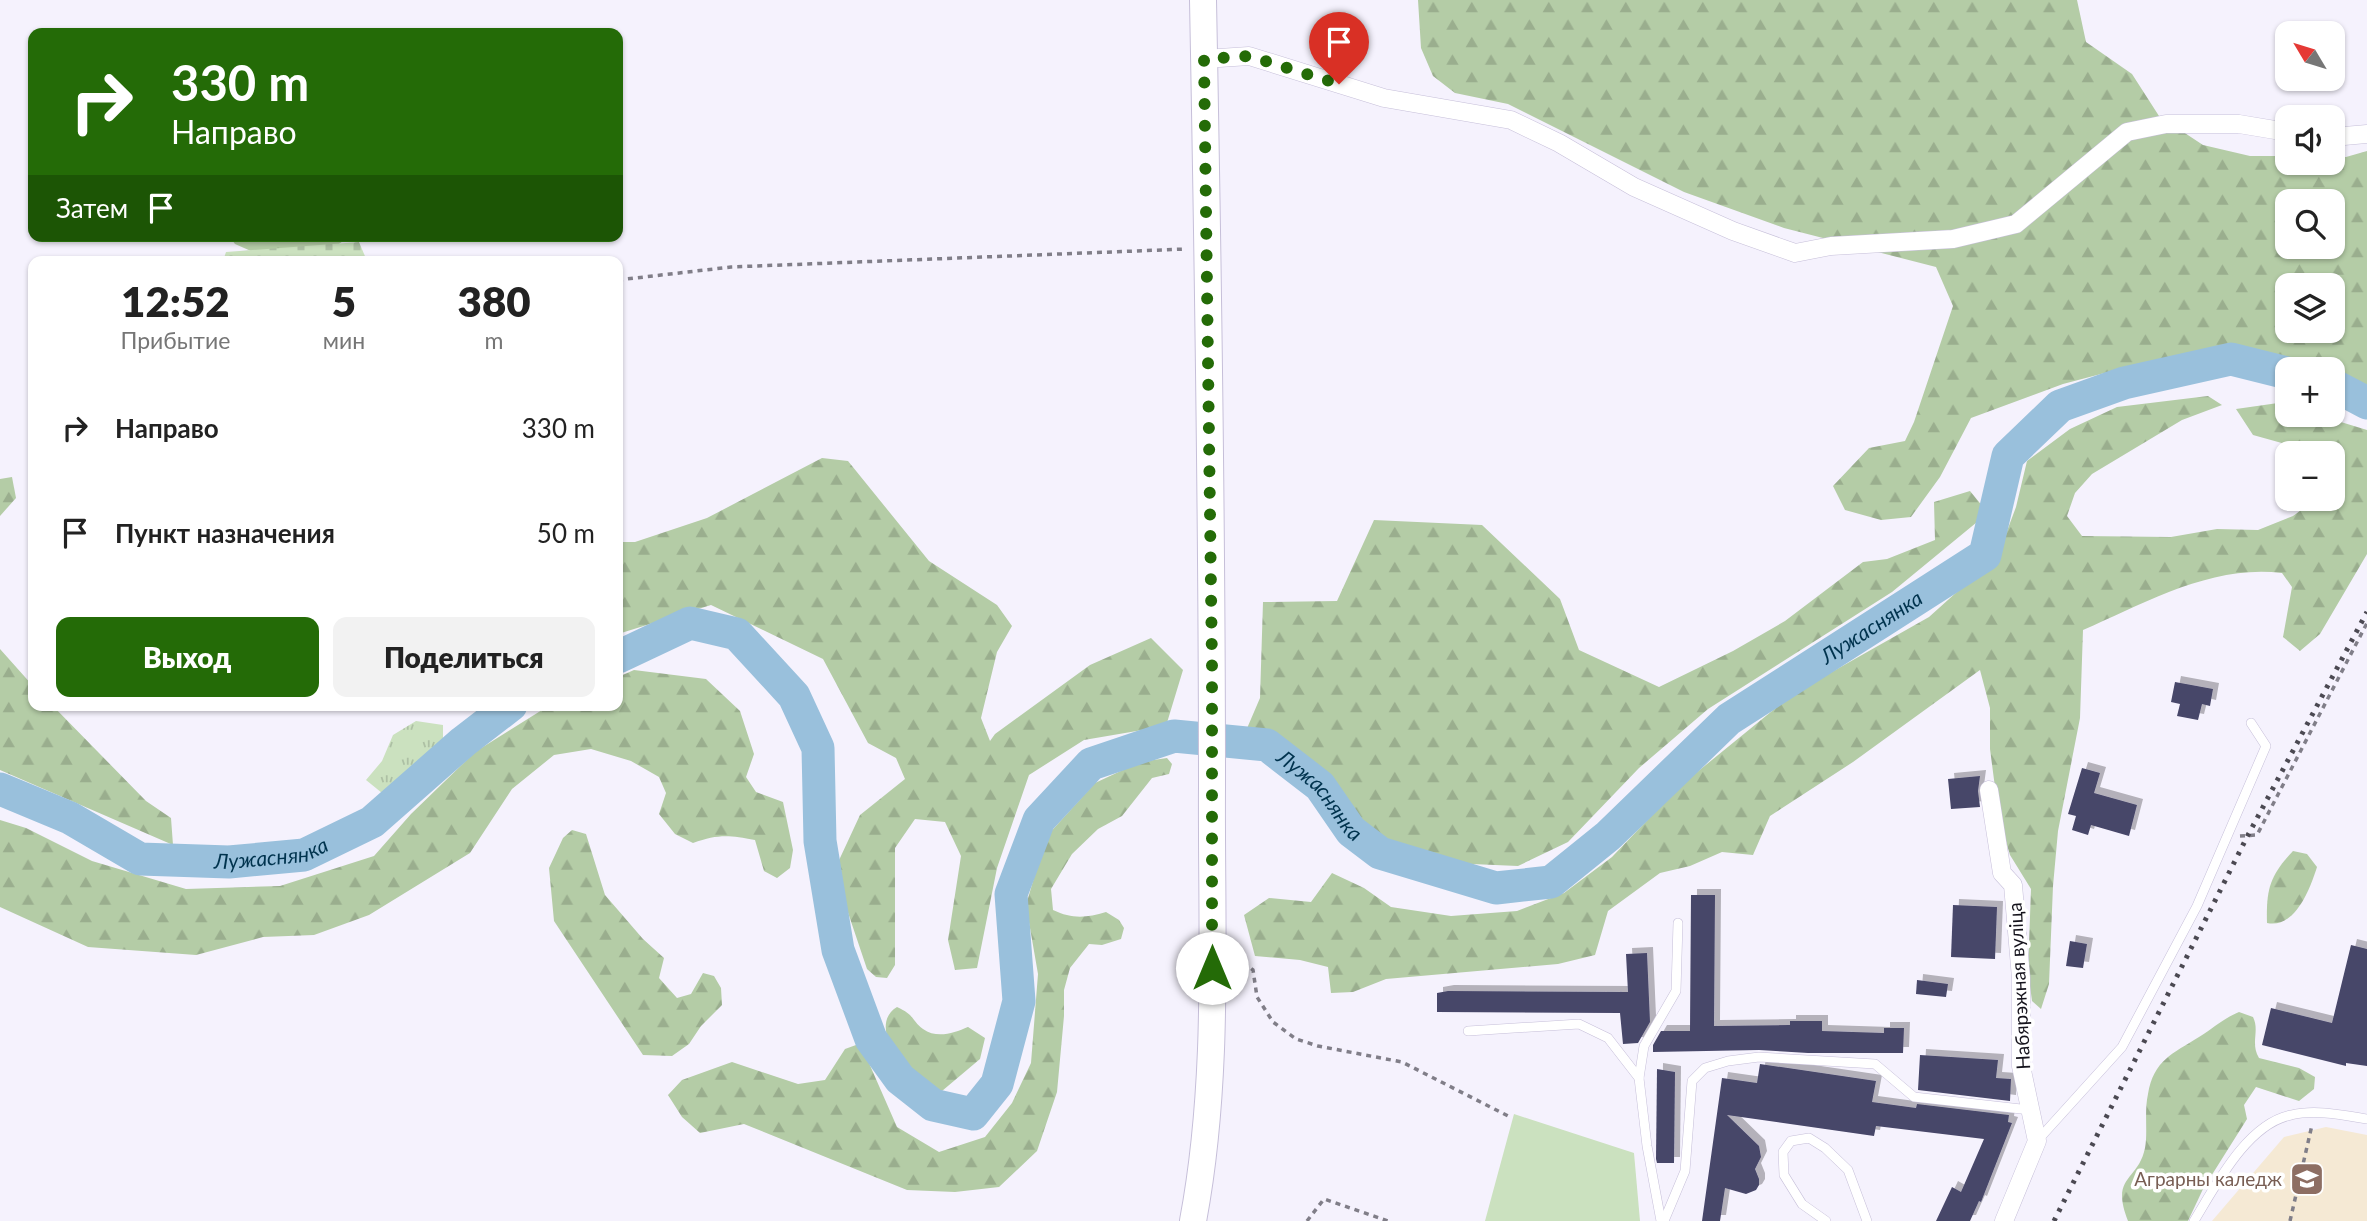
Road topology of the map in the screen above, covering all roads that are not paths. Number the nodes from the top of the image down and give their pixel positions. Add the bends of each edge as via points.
1 (1203, 0) edge
2 (1204, 59) junction
3 (2275, 130) edge
4 (2367, 134) edge
5 (2345, 136) edge
6 (2252, 723) dead end
7 (1989, 790) dead end
8 (1678, 923) dead end
9 (1468, 1031) dead end
10 (1639, 1078) junction
11 (2031, 1110) junction
12 (2367, 1119) edge
13 (2037, 1141) junction
14 (1193, 1221) edge
15 (1662, 1221) edge
16 (1826, 1221) edge
17 (1867, 1221) edge
18 (2004, 1221) edge
19 (2194, 1221) edge

1 - 2 main road
2 - 3 street via 1249,56 1384,98 1511,120 1634,187 1795,253 1831,246 1953,239 2016,224 2127,132 2166,124 2239,124
2 - 14 main road via 1213,1016
4 - 5 street
6 - 13 lane via 2266,746 2197,906 2122,1047
7 - 11 street, Набярэжная вуліца via 2002,873 2013,886 2021,978 2021,1066
8 - 10 lane via 1676,991 1644,1046
9 - 10 lane via 1579,1024 1608,1038
10 - 15 lane
11 - 13 street, Набярэжная вуліца
11 - 15 lane via 1914,1097 1875,1064 1759,1057 1728,1061 1705,1068 1692,1081 1685,1171
12 - 19 lane via 2290,1115 2261,1128 2227,1168
13 - 18 street
16 - 17 lane via 1802,1204 1784,1175 1783,1152 1791,1141 1809,1138 1848,1170

